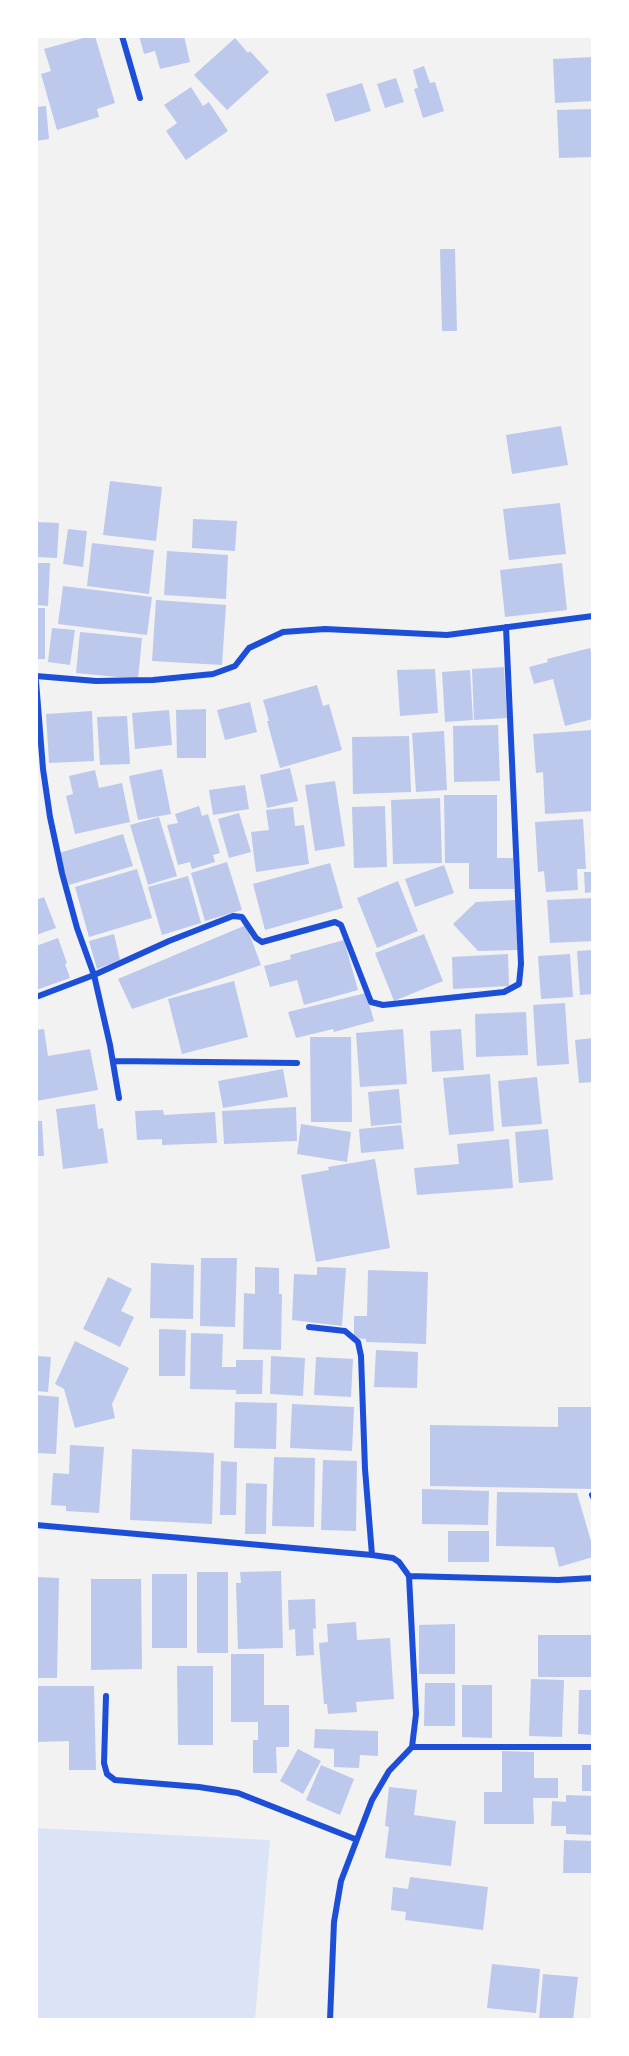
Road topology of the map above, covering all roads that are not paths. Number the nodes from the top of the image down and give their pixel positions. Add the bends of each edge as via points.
1 (122, 36) edge
2 (141, 98) dead end
3 (593, 616) edge
4 (506, 627) junction
5 (36, 678) edge
6 (94, 975) junction
7 (36, 997) edge
8 (113, 1061) junction
9 (297, 1063) dead end
10 (119, 1098) dead end
11 (309, 1327) dead end
12 (36, 1525) edge
13 (372, 1555) junction
14 (409, 1576) junction
15 (593, 1578) edge
16 (106, 1696) dead end
17 (412, 1747) junction
18 (593, 1747) edge
19 (355, 1839) junction
20 (330, 2020) edge

1 - 2 street
3 - 4 street
4 - 5 street via 447,635 324,629 283,632 249,648 235,666 213,674 153,680
4 - 6 street via 519,984 504,992 383,1005 371,1002 341,925 335,922 262,942 242,916 169,941
5 - 6 street via 50,817 77,928
6 - 7 street
6 - 8 street
8 - 9 street
8 - 10 street
11 - 13 street via 345,1331 358,1342
12 - 13 street
13 - 14 street via 393,1558
14 - 15 street
14 - 17 street via 416,1714
16 - 19 street via 104,1763 107,1774 115,1780 238,1793
17 - 18 street
17 - 19 street via 389,1771
19 - 20 street via 341,1881 334,1922

